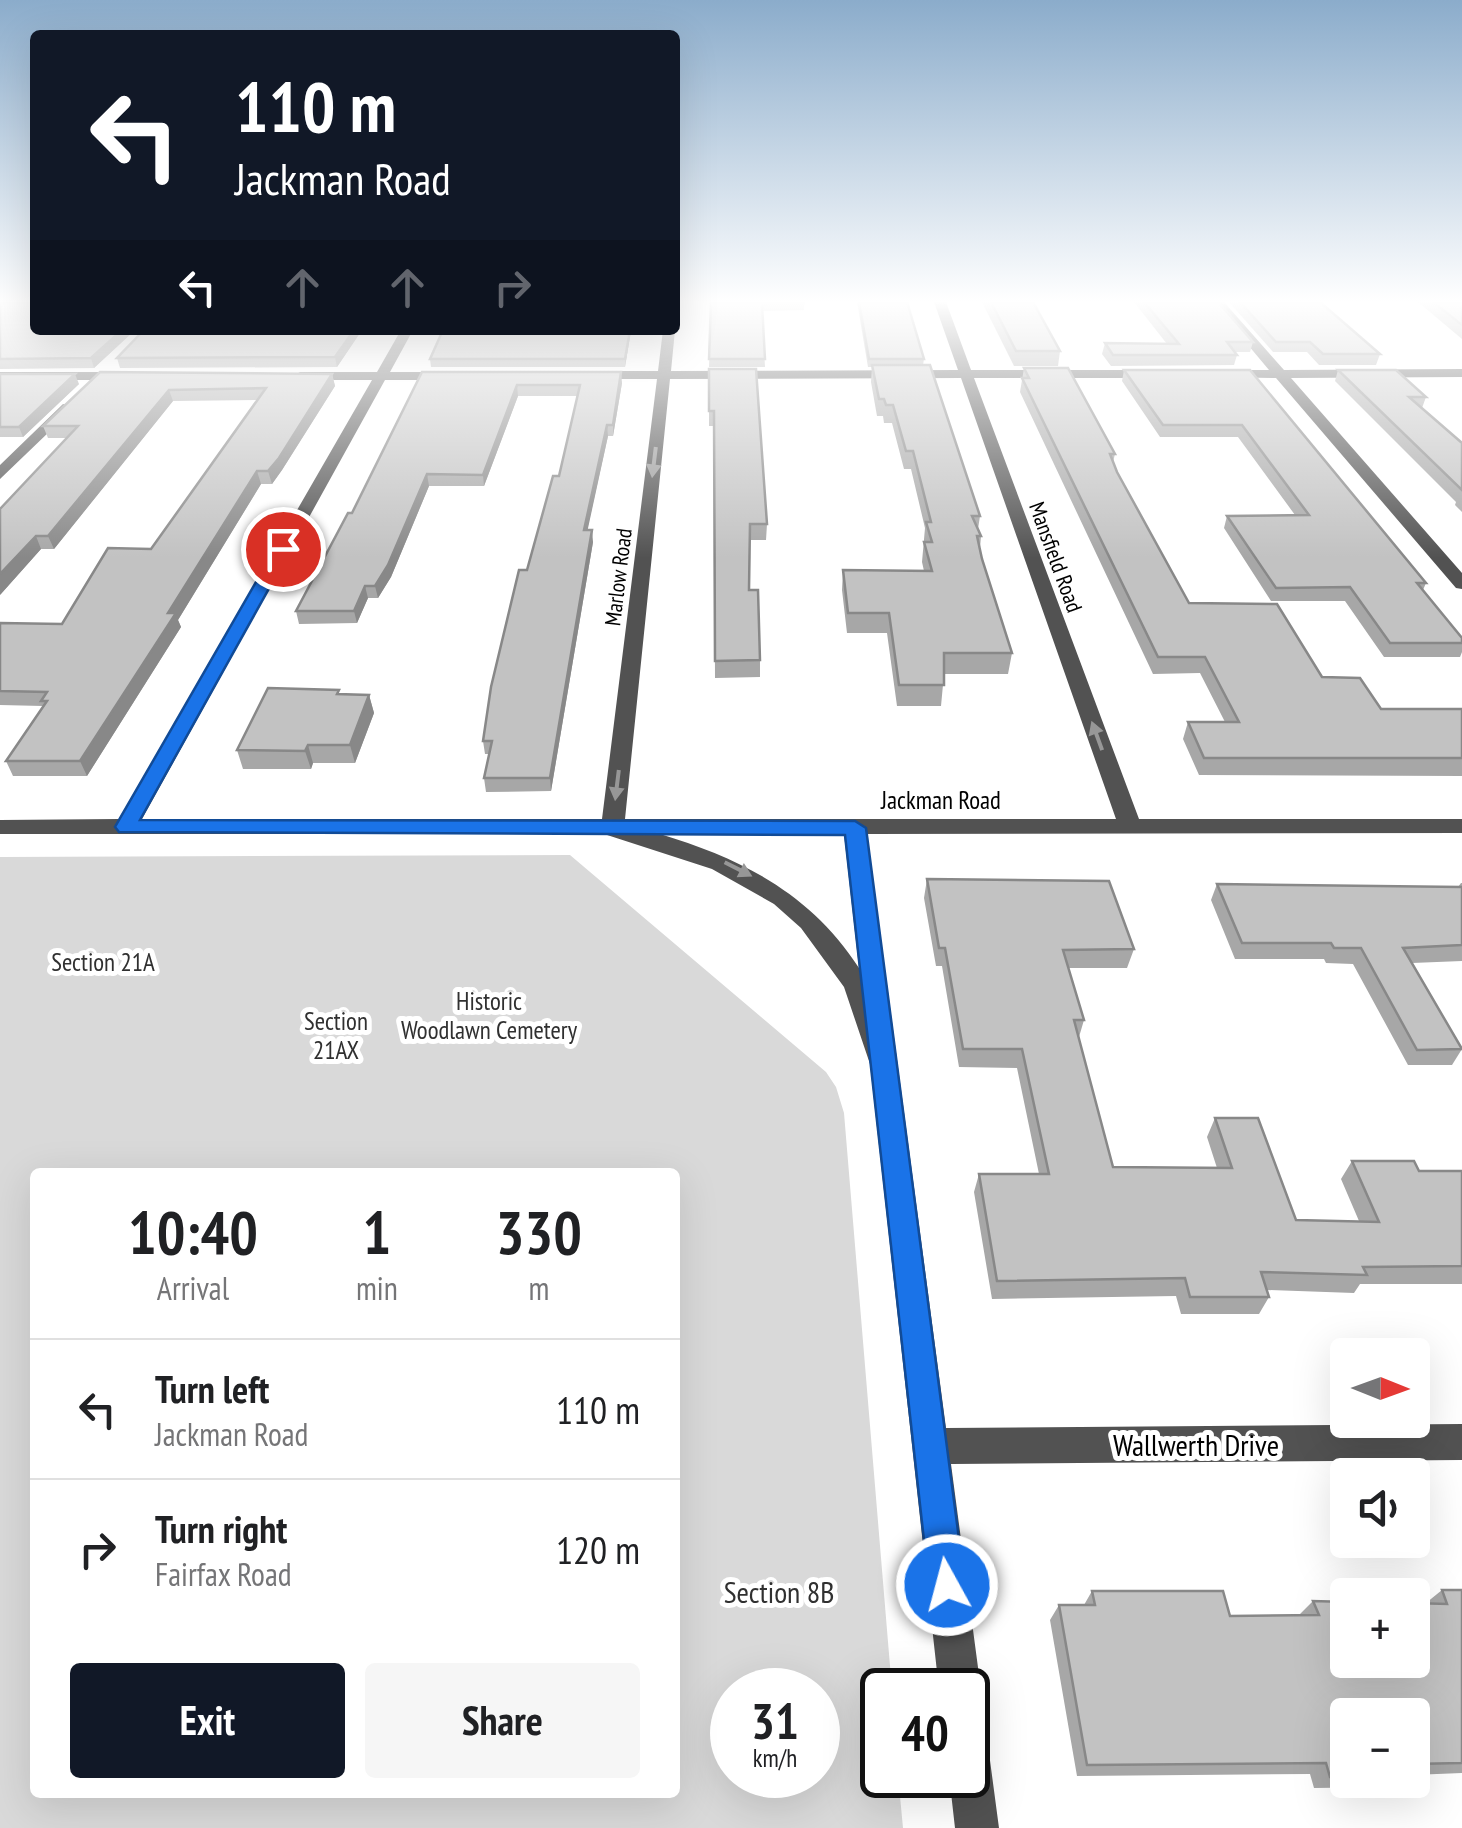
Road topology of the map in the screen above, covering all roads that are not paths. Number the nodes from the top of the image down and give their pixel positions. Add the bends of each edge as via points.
1 (88, 387) edge
2 (376, 387) edge
3 (663, 387) edge
4 (970, 387) edge
5 (1292, 387) edge
6 (0, 474) edge
7 (1462, 584) edge
8 (1462, 826) edge
9 (0, 827) edge
10 (126, 827) junction
11 (1130, 827) junction
12 (855, 828) junction
13 (612, 829) junction
14 (884, 1065) junction
15 (1462, 1442) edge
16 (930, 1446) junction
17 (957, 1668) edge
18 (973, 1798) edge
19 (977, 1828) edge

1 - 6 street
2 - 10 street
3 -> 13 street, Marlow Road
11 -> 4 street, Mansfield Road
5 - 7 street
8 - 11 street, Jackman Road
9 - 10 street, Jackman Road
10 - 13 street, Jackman Road
11 - 12 street, Jackman Road
12 - 13 street, Jackman Road
12 - 14 street
13 -> 14 street via 724,862 763,882 826,942 856,986
14 - 16 street
15 - 16 street, Wallwerth Drive
16 - 17 street
18 - 19 street

